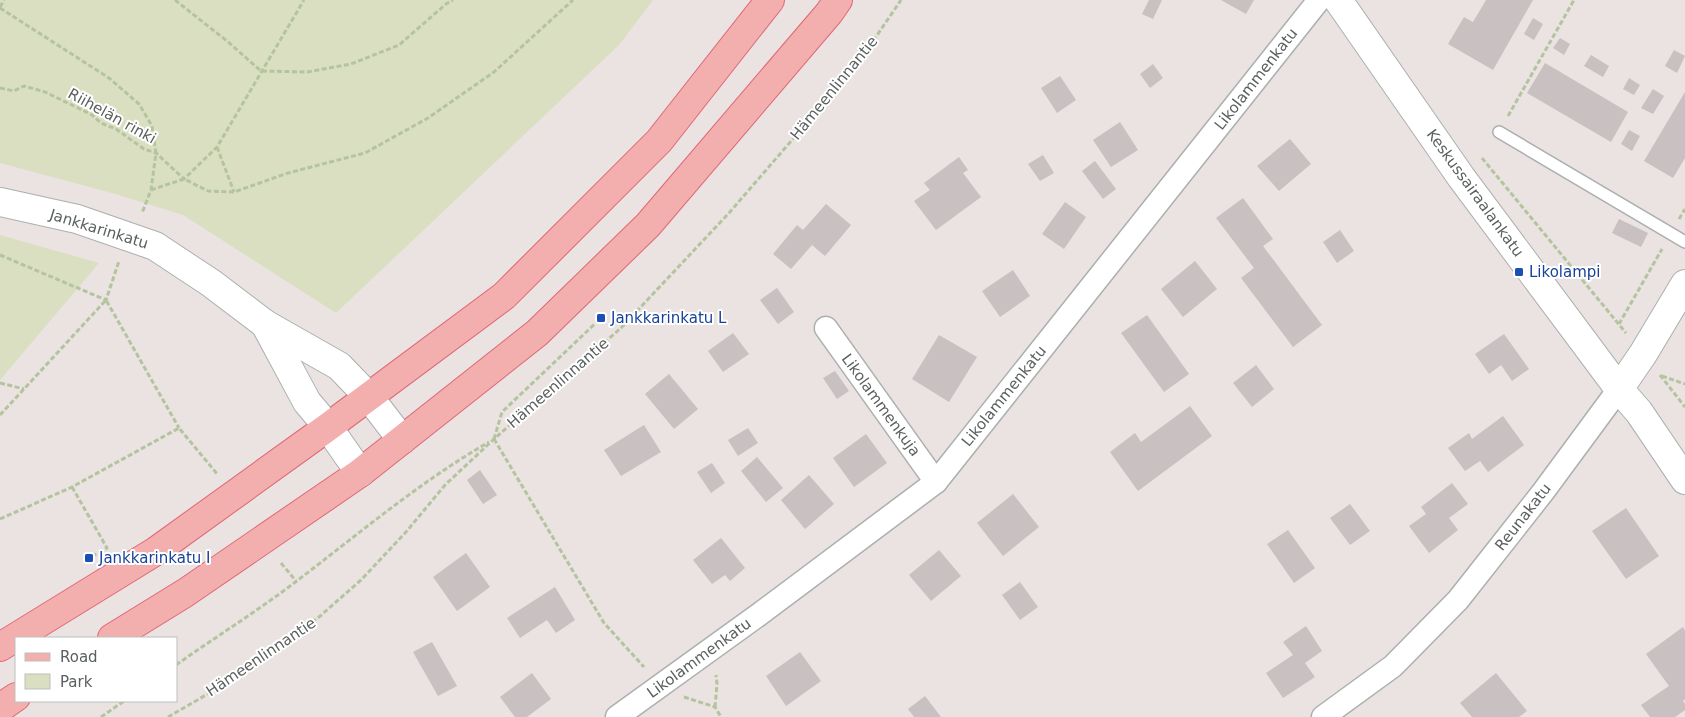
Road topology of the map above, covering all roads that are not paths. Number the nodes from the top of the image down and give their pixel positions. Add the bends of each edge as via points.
1 (770, 0) edge
2 (838, 0) edge
3 (1338, 1) edge
4 (1499, 132) road end
5 (0, 202) edge
6 (1685, 242) edge
7 (1685, 284) edge
8 (265, 324) junction
9 (826, 328) dead end
10 (1619, 389) junction
11 (369, 397) junction
12 (328, 427) junction
13 (402, 440) junction
14 (360, 473) junction
15 (1685, 480) edge
16 (936, 482) junction
17 (16, 637) edge
18 (114, 637) edge
19 (15, 638) edge
20 (0, 647) edge
21 (15, 699) edge
22 (0, 708) edge
23 (617, 717) edge
24 (1323, 717) edge

1 - 11 main road via 659,141 504,296
2 - 13 main road via 648,225 537,334
3 - 10 street, Keskussairaalankatu via 1461,177
3 - 16 street, Likolammenkatu
4 - 6 lane
5 - 8 street, Jankkarinkatu via 77,219 155,246
7 - 10 street, Reunakatu
8 - 11 street, Jankkarinkatu via 339,366
8 - 12 street, Jankkarinkatu via 307,402
9 - 16 street, Likolammenkuja
10 - 15 street, Keskussairaalankatu via 1639,412
10 - 24 street, Reunakatu via 1458,600 1393,666
11 - 12 main road
11 - 13 street, Jankkarinkatu
12 - 14 street, Jankkarinkatu
12 - 17 main road via 156,551
13 - 14 main road
14 - 18 main road via 185,593
16 - 23 street, Likolammenkatu
19 - 20 main road
21 - 22 main road

